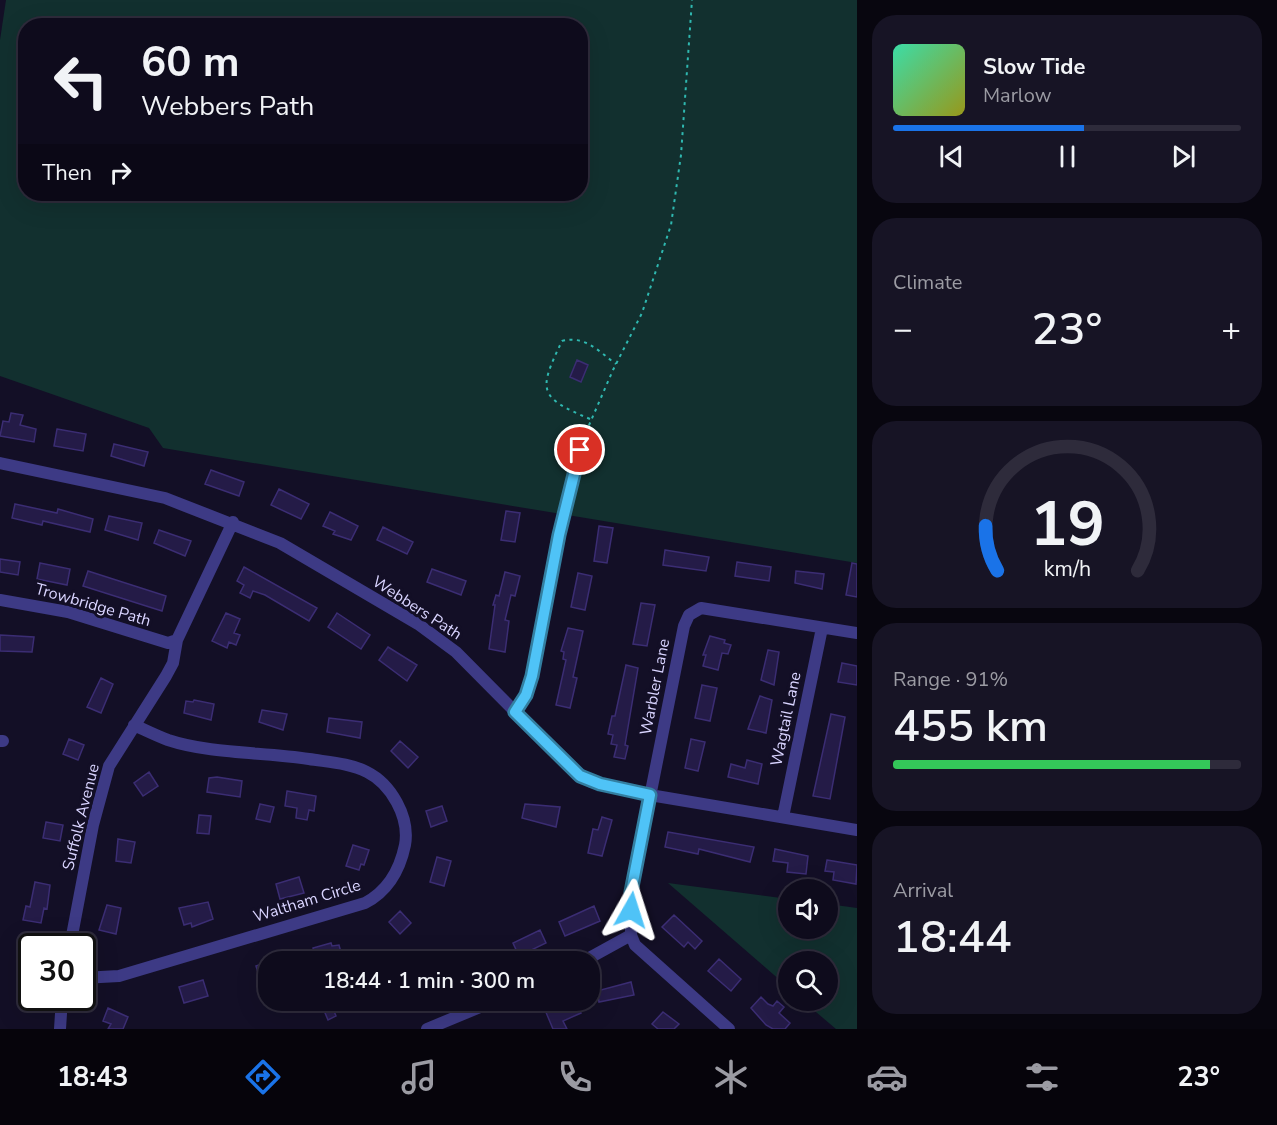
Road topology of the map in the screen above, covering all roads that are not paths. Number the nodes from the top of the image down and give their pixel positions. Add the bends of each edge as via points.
1 (580, 450) road end
2 (0, 463) edge
3 (233, 522) junction
4 (0, 600) edge
5 (822, 628) junction
6 (857, 633) edge
7 (177, 640) junction
8 (515, 712) junction
9 (134, 725) junction
10 (650, 795) junction
11 (783, 817) junction
12 (857, 830) edge
13 (73, 933) edge
14 (631, 935) junction
15 (600, 952) edge
16 (96, 977) edge
17 (61, 1011) edge
18 (474, 1011) edge
19 (461, 1017) junction
20 (60, 1029) edge
21 (427, 1029) edge
22 (467, 1029) edge
23 (729, 1029) edge

1 - 8 street via 532,676
2 - 3 street, Webbers Path via 165,498
3 - 7 street, Suffolk Avenue
3 - 8 street, Webbers Path via 280,543 418,624 456,652
4 - 7 street, Trowbridge Path via 68,612 168,643
5 - 6 street, Warbler Lane
5 - 10 street, Warbler Lane via 701,608 689,615
5 - 11 street, Wagtail Lane
7 - 9 street, Suffolk Avenue via 173,663
8 - 10 street, Webbers Path via 580,776
9 - 13 street, Suffolk Avenue via 108,766
9 - 16 street, Waltham Circle via 169,740 366,771 395,798 404,822 405,842 392,878 365,903 119,976
10 - 11 street, Webbers Path
10 - 14 street, Warbler Lane via 631,892
11 - 12 street, Webbers Path
14 - 15 street
14 - 23 street via 635,945
17 - 20 street
18 - 19 street
19 - 21 street
19 - 22 street

